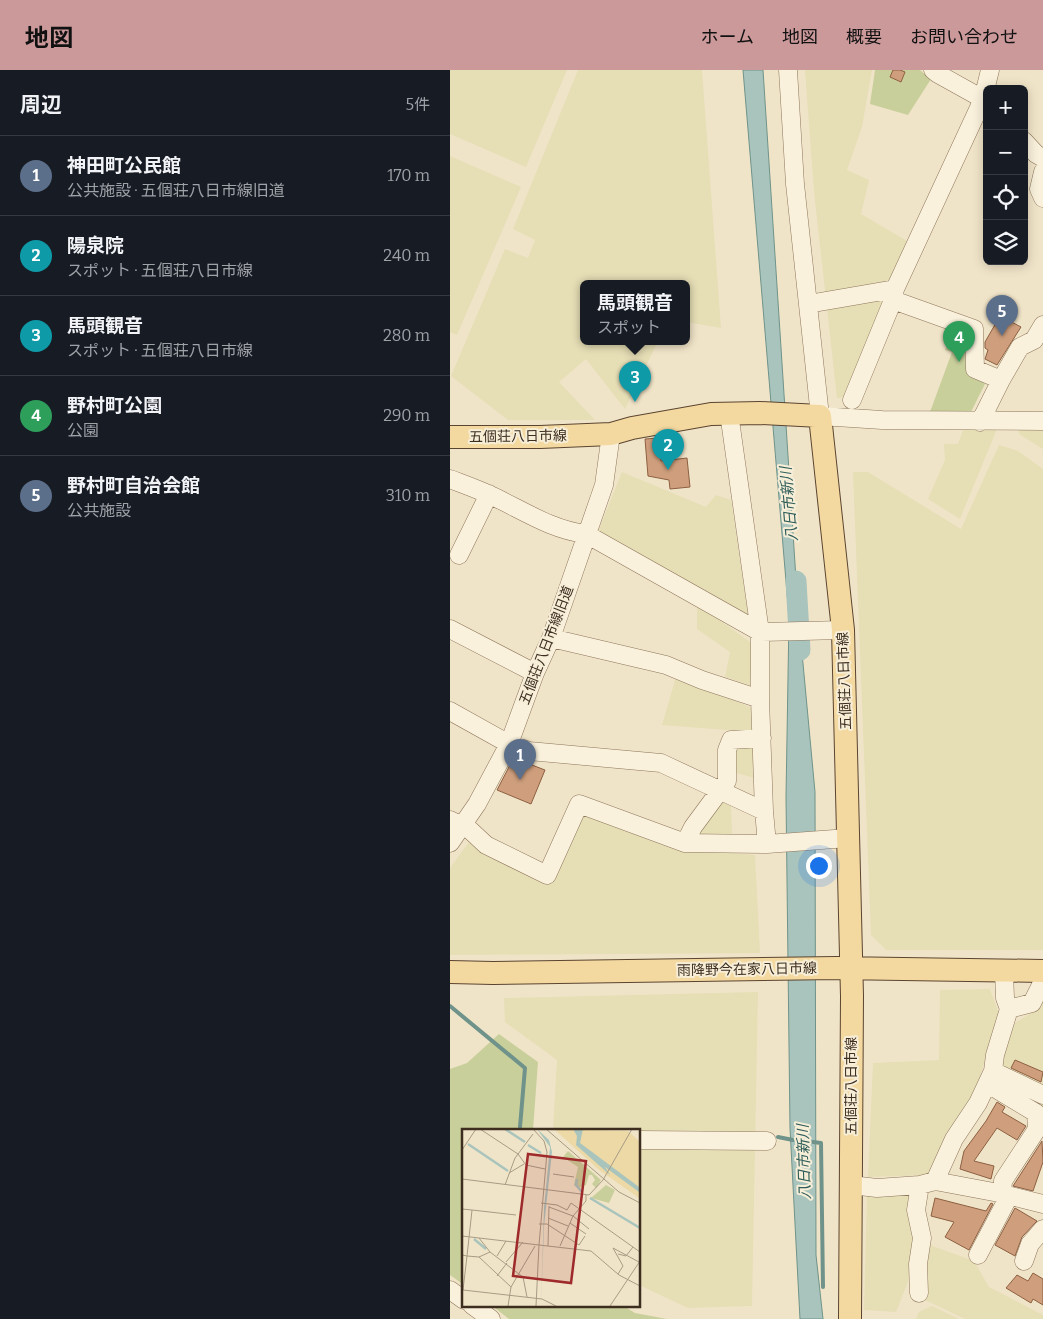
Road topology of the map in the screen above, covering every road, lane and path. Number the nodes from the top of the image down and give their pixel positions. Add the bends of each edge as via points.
1 (788, 70) edge
2 (933, 70) edge
3 (990, 70) edge
4 (988, 85) edge
5 (983, 100) edge
6 (983, 105) edge
7 (1028, 145) edge
8 (1043, 158) edge
9 (1043, 172) edge
10 (1043, 198) edge
11 (894, 295) junction
12 (808, 304) junction
13 (1043, 325) edge
14 (1001, 380) junction
15 (852, 400) dead end
16 (729, 413) junction
17 (820, 416) junction
18 (1043, 421) edge
19 (980, 422) junction
20 (611, 434) junction
21 (450, 437) edge
22 (450, 479) edge
23 (489, 494) junction
24 (586, 534) junction
25 (459, 555) dead end
26 (450, 629) edge
27 (843, 630) junction
28 (760, 632) junction
29 (550, 638) junction
30 (535, 673) junction
31 (760, 699) junction
32 (450, 711) edge
33 (762, 738) junction
34 (509, 744) junction
35 (721, 790) junction
36 (764, 811) junction
37 (456, 823) edge
38 (848, 838) junction
39 (450, 843) edge
40 (684, 843) junction
41 (767, 844) junction
42 (844, 968) junction
43 (1004, 970) junction
44 (1043, 971) edge
45 (450, 972) edge
46 (1043, 980) edge
47 (1009, 1010) junction
48 (991, 1078) junction
49 (1043, 1095) edge
50 (1040, 1130) edge
51 (640, 1140) edge
52 (767, 1141) dead end
53 (927, 1183) junction
54 (850, 1185) junction
55 (1006, 1195) junction
56 (1043, 1204) edge
57 (1043, 1229) edge
58 (978, 1255) dead end
59 (1024, 1262) dead end
60 (450, 1290) edge
61 (919, 1293) dead end
62 (462, 1299) edge
63 (473, 1306) edge
64 (491, 1319) edge
65 (850, 1319) edge

1 - 12 street via 795,184
2 - 5 street
3 - 4 street
6 - 11 street
7 - 8 street
9 - 10 street via 1039,189
11 - 12 street
11 - 14 street via 974,329 976,370
11 - 15 street
12 - 17 street
13 - 14 street via 1034,340 1020,347
14 - 19 street
16 - 17 main road, 五個荘八日市線
16 - 20 main road, 五個荘八日市線
16 - 28 street
17 - 19 street
17 - 27 main road, 五個荘八日市線
18 - 19 street
20 - 21 main road, 五個荘八日市線
20 - 24 street, 五個荘八日市線旧道 via 604,485
22 - 23 street
23 - 24 street via 543,521
23 - 25 street
24 - 28 street
24 - 29 street, 五個荘八日市線旧道
26 - 30 street
27 - 28 street
27 - 38 main road, 五個荘八日市線
28 - 31 street
29 - 30 street, 五個荘八日市線旧道
29 - 31 street via 666,666
30 - 34 street, 五個荘八日市線旧道
31 - 33 street
32 - 34 street
33 - 35 street via 731,740 727,750 727,781
33 - 36 street
34 - 35 street via 529,751 660,763
34 - 37 street, 五個荘八日市線旧道 via 477,804
35 - 36 street
35 - 40 street
36 - 41 street
37 - 39 street, 五個荘八日市線旧道
37 - 40 street via 470,830 486,845 547,874 579,804
38 - 41 street
38 - 42 main road, 五個荘八日市線
40 - 41 street
42 - 43 main road, 雨降野今在家八日市線
42 - 45 main road, 雨降野今在家八日市線
42 - 54 main road, 五個荘八日市線 via 852,996
43 - 44 main road, 雨降野今在家八日市線
43 - 47 street
46 - 47 street via 1032,1004
47 - 48 street
48 - 49 street
48 - 50 street via 1036,1113
48 - 53 street
50 - 55 street via 1002,1181
51 - 52 street
53 - 54 street via 877,1188
53 - 55 street
53 - 61 street via 916,1210 922,1238 918,1264
54 - 65 main road, 五個荘八日市線
55 - 56 street
55 - 58 street
57 - 59 street via 1030,1244
60 - 62 street
63 - 64 street

